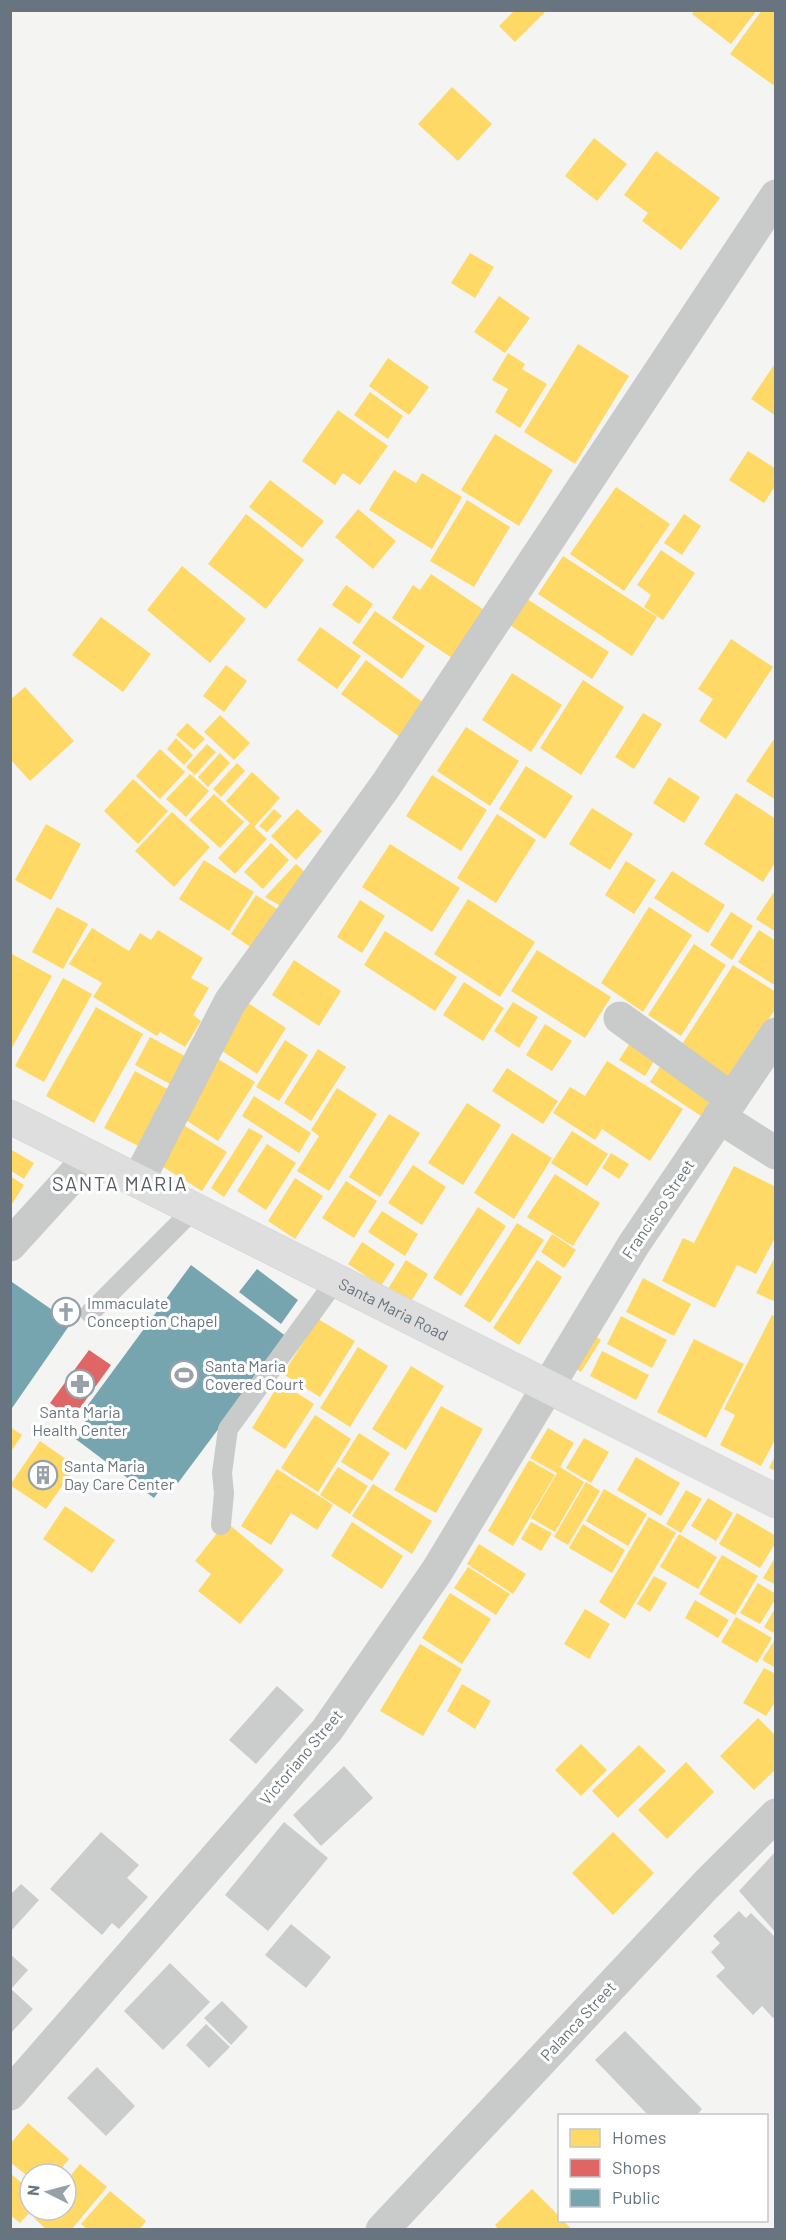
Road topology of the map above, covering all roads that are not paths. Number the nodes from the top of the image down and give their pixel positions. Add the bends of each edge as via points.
1 (776, 196) edge
2 (620, 1018) dead end
3 (776, 1034) edge
4 (726, 1108) junction
5 (10, 1117) edge
6 (776, 1153) edge
7 (90, 1157) junction
8 (138, 1181) junction
9 (194, 1209) junction
10 (10, 1245) edge
11 (336, 1280) junction
12 (90, 1312) dead end
13 (547, 1386) junction
14 (776, 1501) edge
15 (221, 1524) dead end
16 (776, 1815) edge
17 (10, 2094) edge
18 (382, 2229) edge

1 - 8 street via 386,785 230,1002
2 - 4 street
3 - 4 street, Francisco Street
4 - 6 street
4 - 13 street, Francisco Street via 634,1244
5 - 7 main road, Santa Maria Road
7 - 8 main road, Santa Maria Road
7 - 10 street
8 - 9 main road, Santa Maria Road
9 - 11 main road, Santa Maria Road
9 - 12 lane
11 - 13 main road, Santa Maria Road
11 - 15 lane via 228,1430
13 - 14 main road, Santa Maria Road
13 - 17 street, Victoriano Street via 437,1571 327,1730
16 - 18 street, Palanca Street

